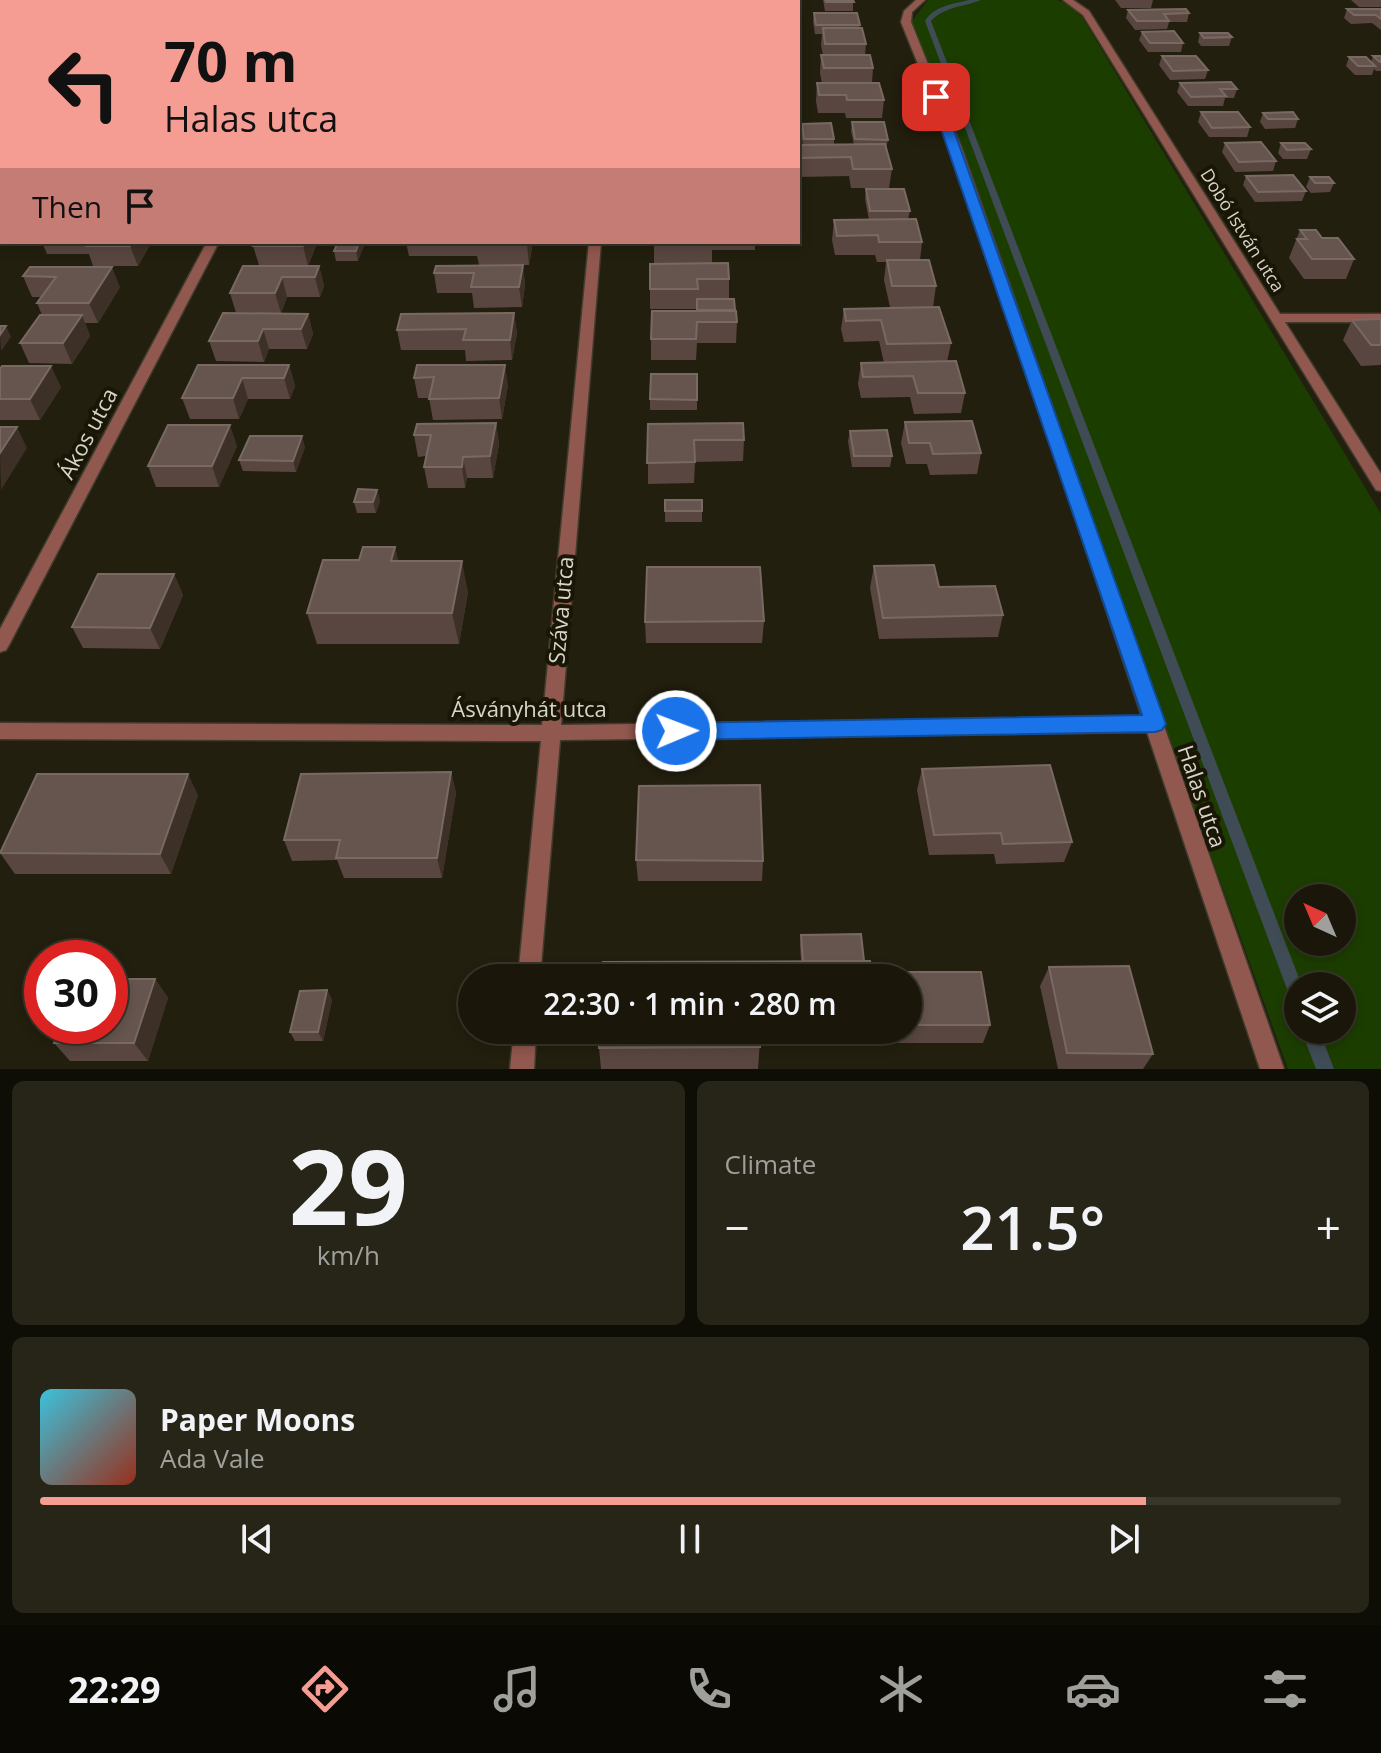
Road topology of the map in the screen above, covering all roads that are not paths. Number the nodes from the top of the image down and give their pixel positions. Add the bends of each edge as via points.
1 (921, 0) edge
2 (1067, 0) edge
3 (212, 244) edge
4 (595, 244) edge
5 (1277, 318) junction
6 (1381, 318) edge
7 (1381, 486) edge
8 (0, 645) edge
9 (1155, 724) junction
10 (0, 731) edge
11 (549, 733) junction
12 (530, 964) edge
13 (524, 1044) edge
14 (522, 1069) edge
15 (1272, 1069) edge

1 - 9 street, Halas utca via 908,11 906,22 961,161
2 - 5 street, Dobó István utca via 1086,13
3 - 8 street, Ákos utca
4 - 11 street, Száva utca
5 - 6 street
5 - 7 street, Dobó István utca
9 - 11 street, Ásványhát utca
9 - 15 street, Halas utca
10 - 11 street, Ásványhát utca
11 - 12 street, Száva utca
13 - 14 street

